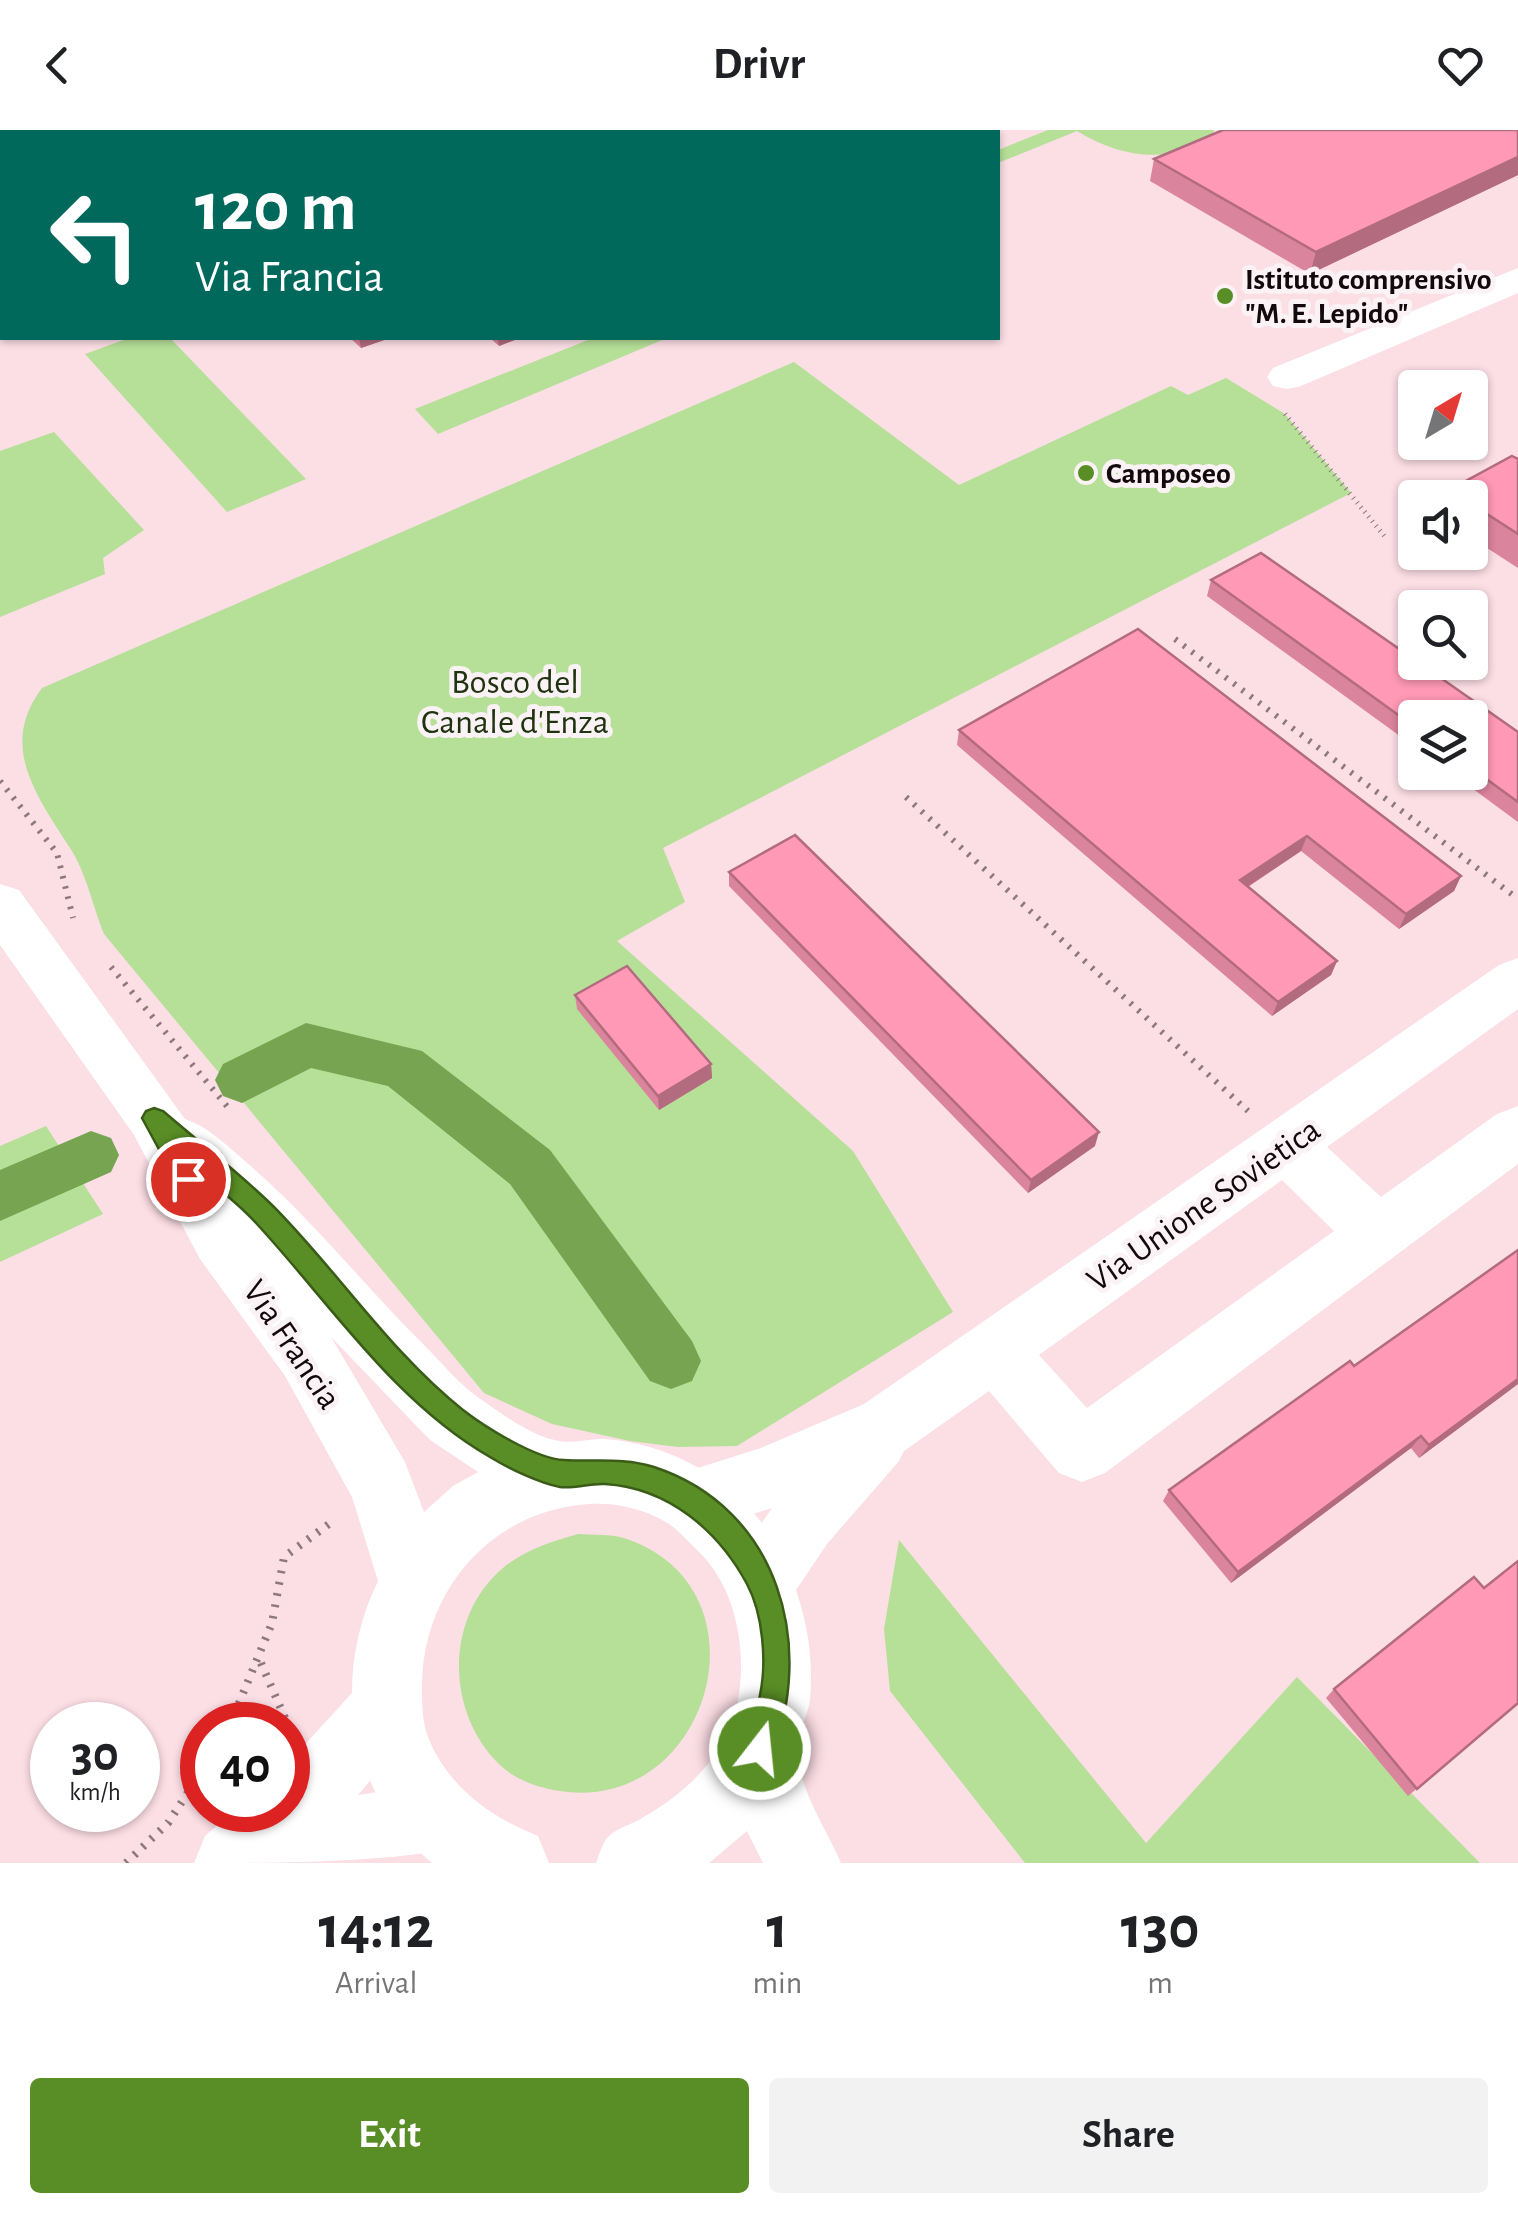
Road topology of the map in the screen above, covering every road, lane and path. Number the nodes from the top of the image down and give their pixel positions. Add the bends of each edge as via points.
1 (1518, 280) edge
2 (1287, 378) joint
3 (1386, 538) dead end
4 (1175, 639) dead end
5 (0, 781) edge
6 (906, 797) dead end
7 (1518, 899) edge
8 (0, 904) edge
9 (74, 921) dead end
10 (110, 965) dead end
11 (1518, 980) edge
12 (154, 1118) junction
13 (244, 1126) dead end
14 (1518, 1131) edge
15 (1286, 1146) junction
16 (1376, 1232) junction
17 (994, 1350) junction
18 (888, 1426) junction
19 (560, 1474) junction
20 (693, 1500) junction
21 (412, 1579) junction
22 (762, 1581) junction
23 (386, 1708) junction
24 (760, 1749) junction
25 (180, 1804) edge
26 (436, 1820) junction
27 (126, 1863) edge
28 (232, 1863) edge
29 (284, 1863) edge
30 (511, 1863) edge
31 (634, 1863) edge
32 (802, 1863) edge

1 - 2 street
2 - 3 path via 1285,414
4 - 7 path
5 - 9 path via 57,853
6 - 15 path
8 - 12 street, Via Francia
10 - 13 path
11 - 15 street, Via Unione Sovietica
12 - 19 street, Via Francia via 263,1213 453,1418 502,1450
12 - 21 street, Via Francia via 221,1240 307,1355 380,1485
14 - 16 street
15 - 16 street
15 - 17 street, Via Unione Sovietica
16 - 17 street via 1082,1451
17 - 18 street, Via Unione Sovietica
18 - 20 street, Via Unione Sovietica via 766,1479
18 - 22 street, Via Unione Sovietica via 803,1521
19 - 20 street, Via Francia via 606,1471 652,1480
19 - 21 street, Via Francia via 502,1492 451,1529
20 - 22 street, Via Francia via 732,1535
21 - 23 street, Via Francia via 388,1641
22 - 24 street, Via Francia via 776,1635 776,1692
23 - 26 street, Via Francia via 402,1768
23 - 28 street via 316,1787
24 - 31 street, Via Francia via 727,1801 679,1842
24 - 32 street via 776,1810
25 - 27 path
26 - 29 street via 337,1836
26 - 30 street, Via Francia via 491,1858

